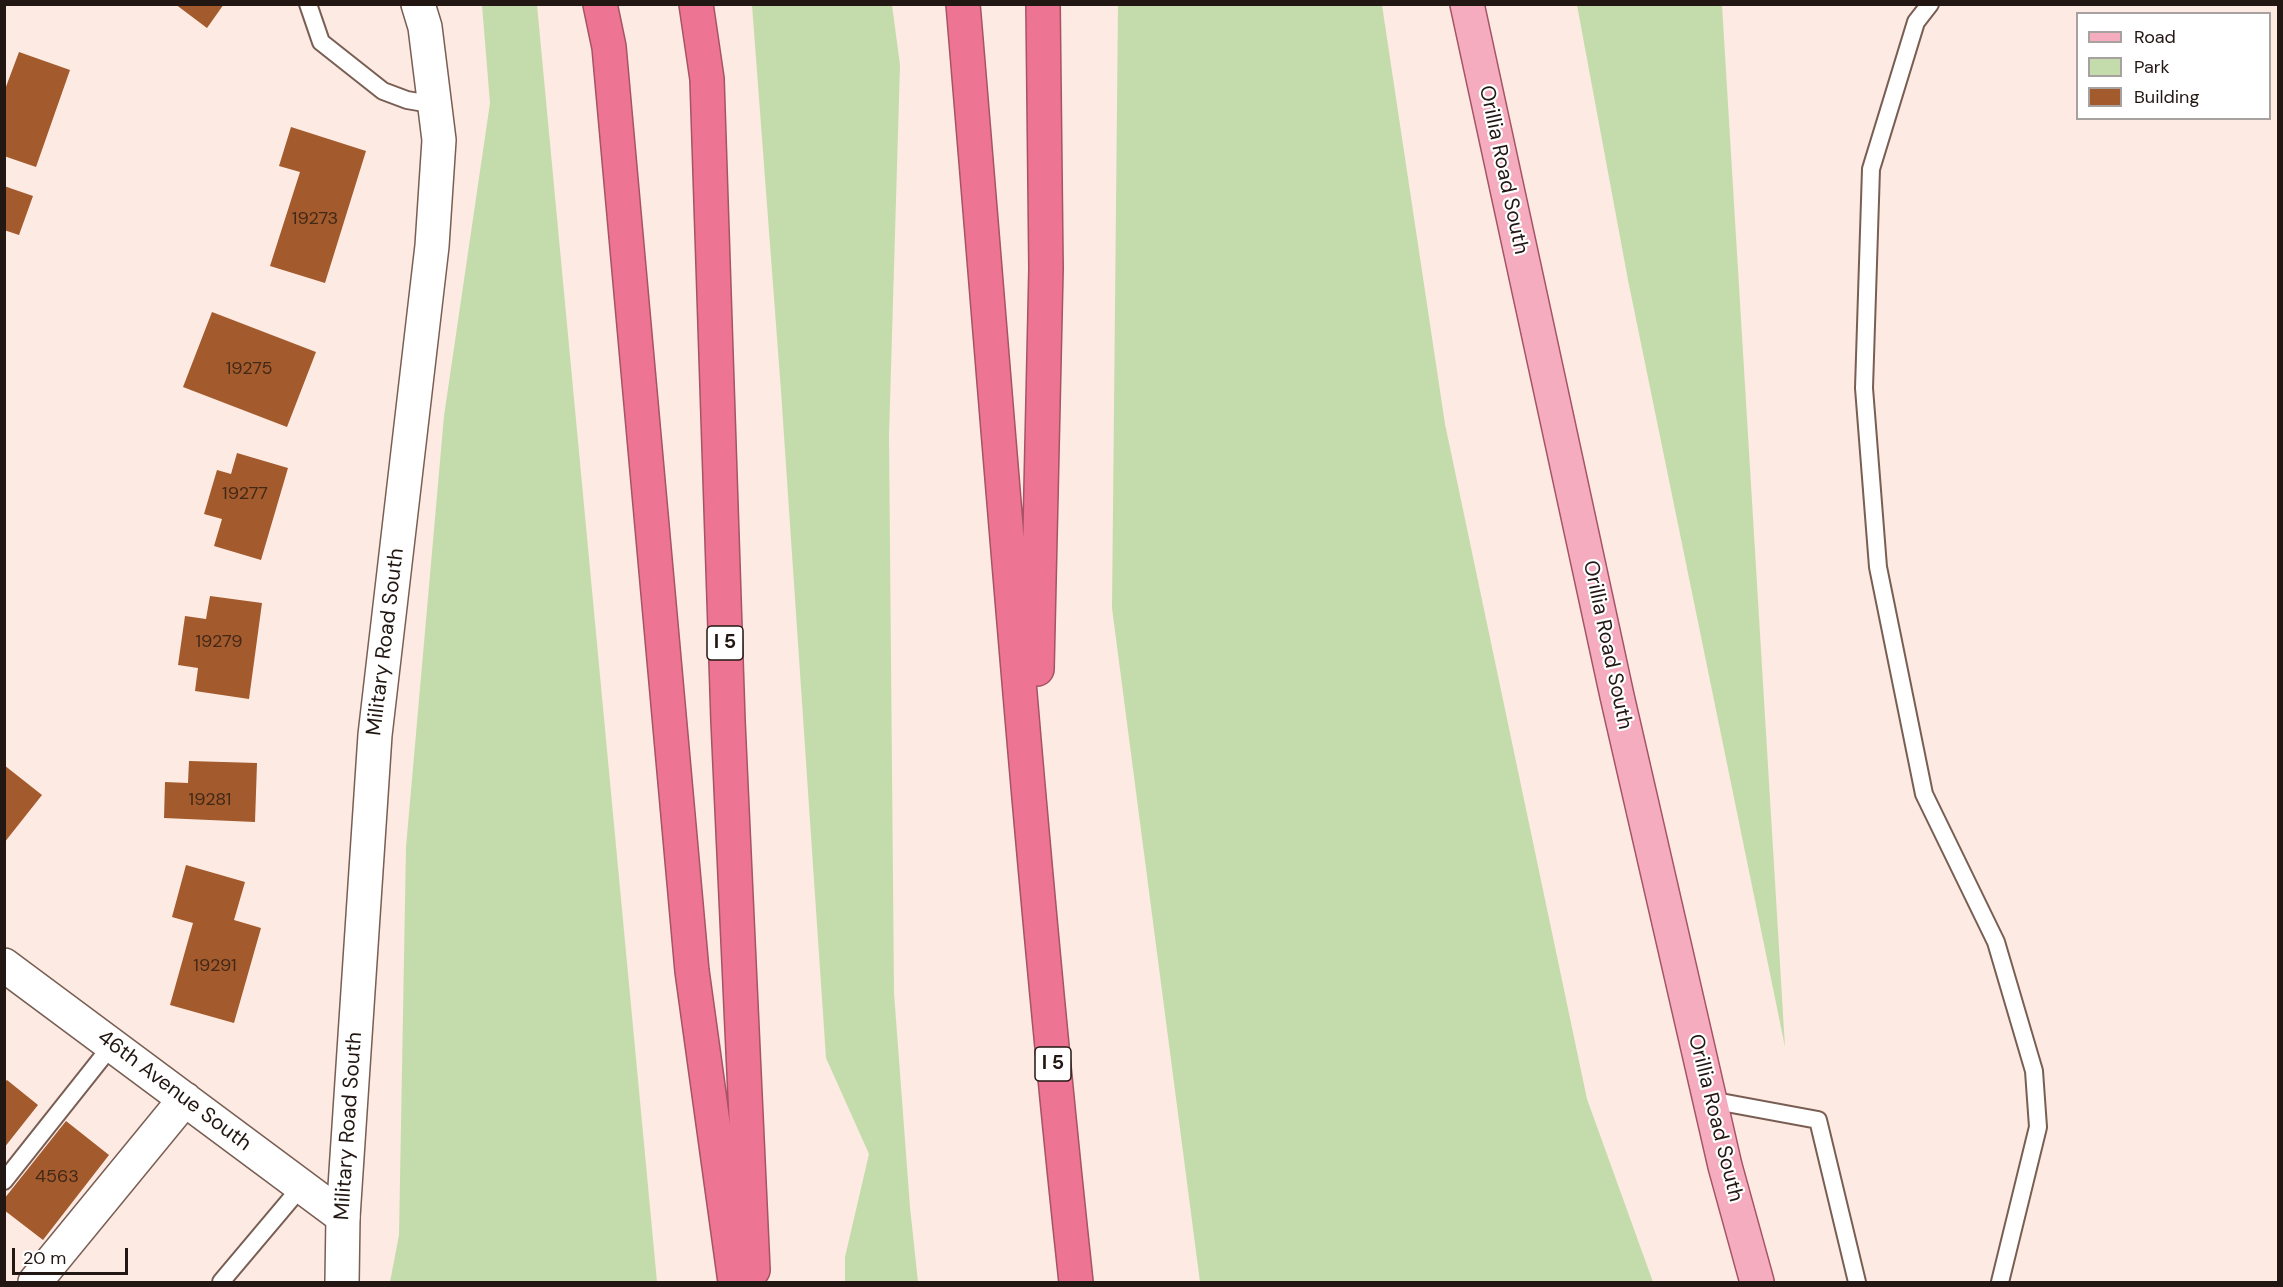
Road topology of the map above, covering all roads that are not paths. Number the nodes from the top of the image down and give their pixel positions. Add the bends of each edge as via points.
1 (308, 4) edge
2 (418, 4) edge
3 (600, 4) edge
4 (696, 4) edge
5 (963, 4) edge
6 (1044, 4) edge
7 (1467, 4) edge
8 (1930, 4) edge
9 (436, 105) junction
10 (1033, 844) junction
11 (4, 965) edge
12 (112, 1045) junction
13 (185, 1100) junction
14 (1710, 1101) junction
15 (4, 1181) edge
16 (300, 1187) junction
17 (343, 1217) junction
18 (35, 1282) edge
19 (221, 1282) edge
20 (342, 1282) edge
21 (735, 1282) edge
22 (753, 1282) edge
23 (1076, 1282) edge
24 (1757, 1282) edge
25 (1857, 1282) edge
26 (2000, 1282) edge

1 - 9 lane via 321,42 383,91
2 - 9 main road, Military Road South
3 - 21 highway via 610,59 692,971
4 - 22 highway, I 5 via 707,79 729,733
5 - 10 highway, I 5
6 - 10 highway via 1046,270
7 - 14 main road, Orillia Road South
8 - 26 lane via 1917,21 1871,169 1864,388 1878,567 1924,794 1996,942 2034,1071 2038,1127
9 - 17 main road, Military Road South via 439,140 432,246 375,735
10 - 23 highway, I 5
11 - 12 main road, 46th Avenue South
12 - 13 main road, 46th Avenue South
12 - 15 lane
13 - 16 main road, 46th Avenue South
13 - 18 main road
14 - 24 main road, Orillia Road South
14 - 25 lane via 1818,1120
16 - 17 main road, 46th Avenue South
16 - 19 lane
17 - 20 main road, Military Road South

